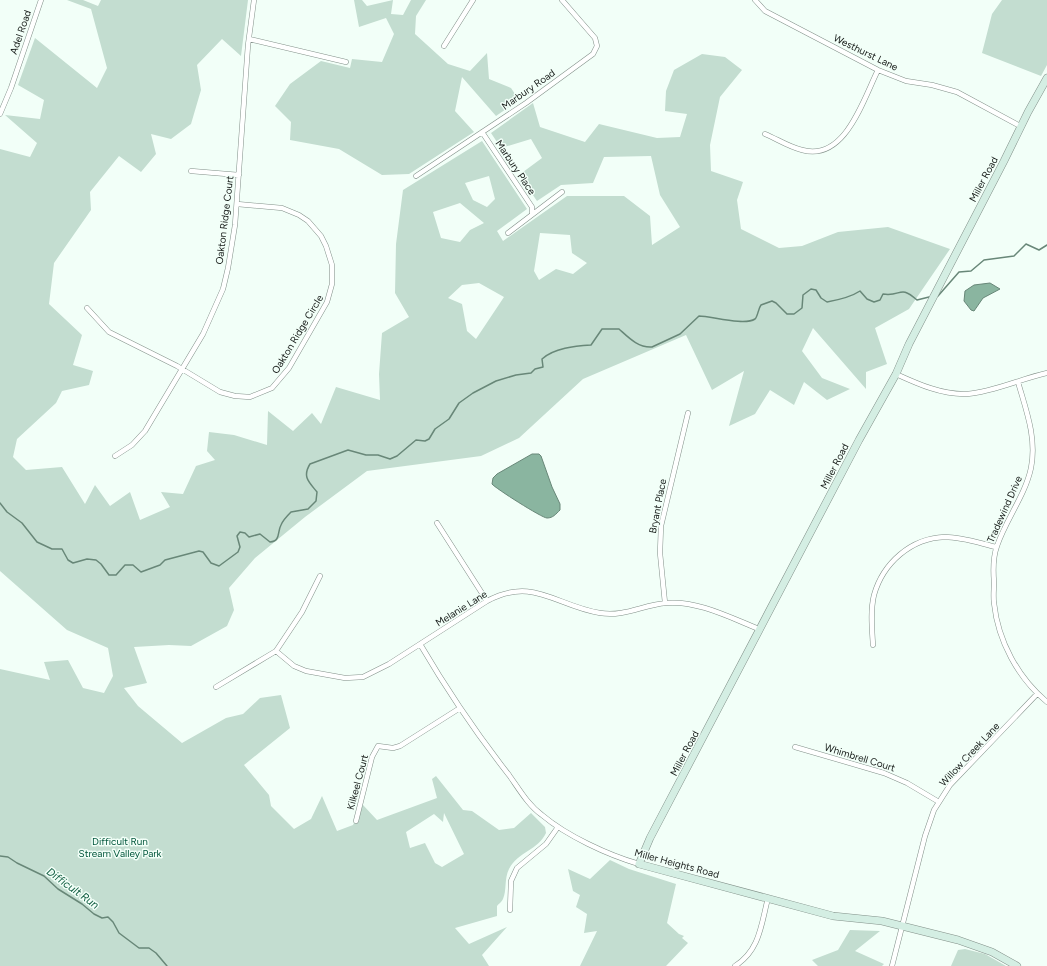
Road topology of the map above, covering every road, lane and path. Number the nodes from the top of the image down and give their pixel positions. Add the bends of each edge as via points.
1 (41, 0) edge
2 (254, 0) edge
3 (473, 0) edge
4 (562, 0) edge
5 (755, 0) edge
6 (249, 39) junction
7 (444, 46) dead end
8 (346, 62) dead end
9 (878, 70) junction
10 (1047, 78) edge
11 (0, 114) edge
12 (1020, 126) junction
13 (482, 132) junction
14 (765, 134) dead end
15 (190, 172) dead end
16 (239, 175) junction
17 (416, 176) dead end
18 (562, 192) dead end
19 (237, 204) junction
20 (532, 213) junction
21 (508, 233) dead end
22 (87, 308) dead end
23 (182, 369) junction
24 (1047, 373) edge
25 (896, 374) junction
26 (1018, 382) junction
27 (688, 413) dead end
28 (115, 456) dead end
29 (437, 522) dead end
30 (996, 548) junction
31 (320, 576) dead end
32 (487, 601) junction
33 (665, 603) junction
34 (759, 630) junction
35 (420, 644) junction
36 (873, 645) dead end
37 (276, 651) junction
38 (216, 687) dead end
39 (1037, 694) junction
40 (1047, 702) edge
41 (460, 708) junction
42 (795, 747) dead end
43 (939, 802) junction
44 (356, 821) dead end
45 (558, 827) junction
46 (640, 864) junction
47 (768, 898) junction
48 (510, 910) dead end
49 (902, 926) junction
50 (735, 966) edge
51 (892, 966) edge
52 (1017, 966) edge

1 - 11 street, Adel Road
2 - 6 street, Oakton Ridge Court
3 - 7 street
4 - 13 street, Marbury Road via 595,38 596,51
5 - 9 street, Westhurst Lane via 762,9 777,18
6 - 8 street
6 - 16 street, Oakton Ridge Court
9 - 12 street, Westhurst Lane via 906,81 957,92
9 - 14 street via 845,134 830,148 802,150
10 - 12 street, Miller Road
12 - 25 street, Miller Road
13 - 17 street, Marbury Road
13 - 20 street, Marbury Place via 532,207
15 - 16 street
16 - 19 street, Oakton Ridge Court
18 - 20 street, Marbury Place
19 - 23 street, Oakton Ridge Court via 223,289 210,320
19 - 23 street, Oakton Ridge Circle via 282,208 299,215 311,224 321,236 329,254 333,276 330,294 285,374 265,392 250,396 227,395
20 - 21 street, Marbury Place
22 - 23 street, Oakton Ridge Circle via 109,332
23 - 28 street, Oakton Ridge Court via 141,436
24 - 26 street
25 - 26 street via 917,384 948,393 967,394
25 - 34 street, Miller Road
26 - 30 street, Tradewind Drive via 1032,435 1031,463 1026,483
27 - 33 street, Bryant Place via 661,526 660,553
29 - 32 street
30 - 36 street via 969,540 946,537 923,542 903,551 886,569 873,596
30 - 39 street, Tradewind Drive via 993,570 994,603 1004,645
31 - 37 street via 302,612
32 - 33 street, Melanie Lane via 503,594 524,590 540,593 589,611 613,614
32 - 35 street, Melanie Lane
33 - 34 street, Melanie Lane via 691,605
34 - 46 street, Miller Road via 650,838
35 - 37 street, Melanie Lane via 370,674 354,678 303,670
35 - 41 street, Miller Heights Road
37 - 38 street
39 - 40 street, Tradewind Drive
39 - 43 street, Willow Creek Lane via 950,786
41 - 44 street, Kilkeel Court via 400,746 378,746 372,757
41 - 45 street, Miller Heights Road via 486,747 534,807
42 - 43 street, Whimbrell Court via 884,773
43 - 49 street, Willow Creek Lane via 925,836
45 - 46 street, Miller Heights Road
45 - 48 street via 546,844 522,863 513,874
46 - 47 street, Miller Heights Road
47 - 49 street, Miller Heights Road via 843,918 882,921
47 - 50 street via 755,946 747,957
49 - 51 street, Willow Creek Lane
49 - 52 street, Miller Heights Road via 986,949

